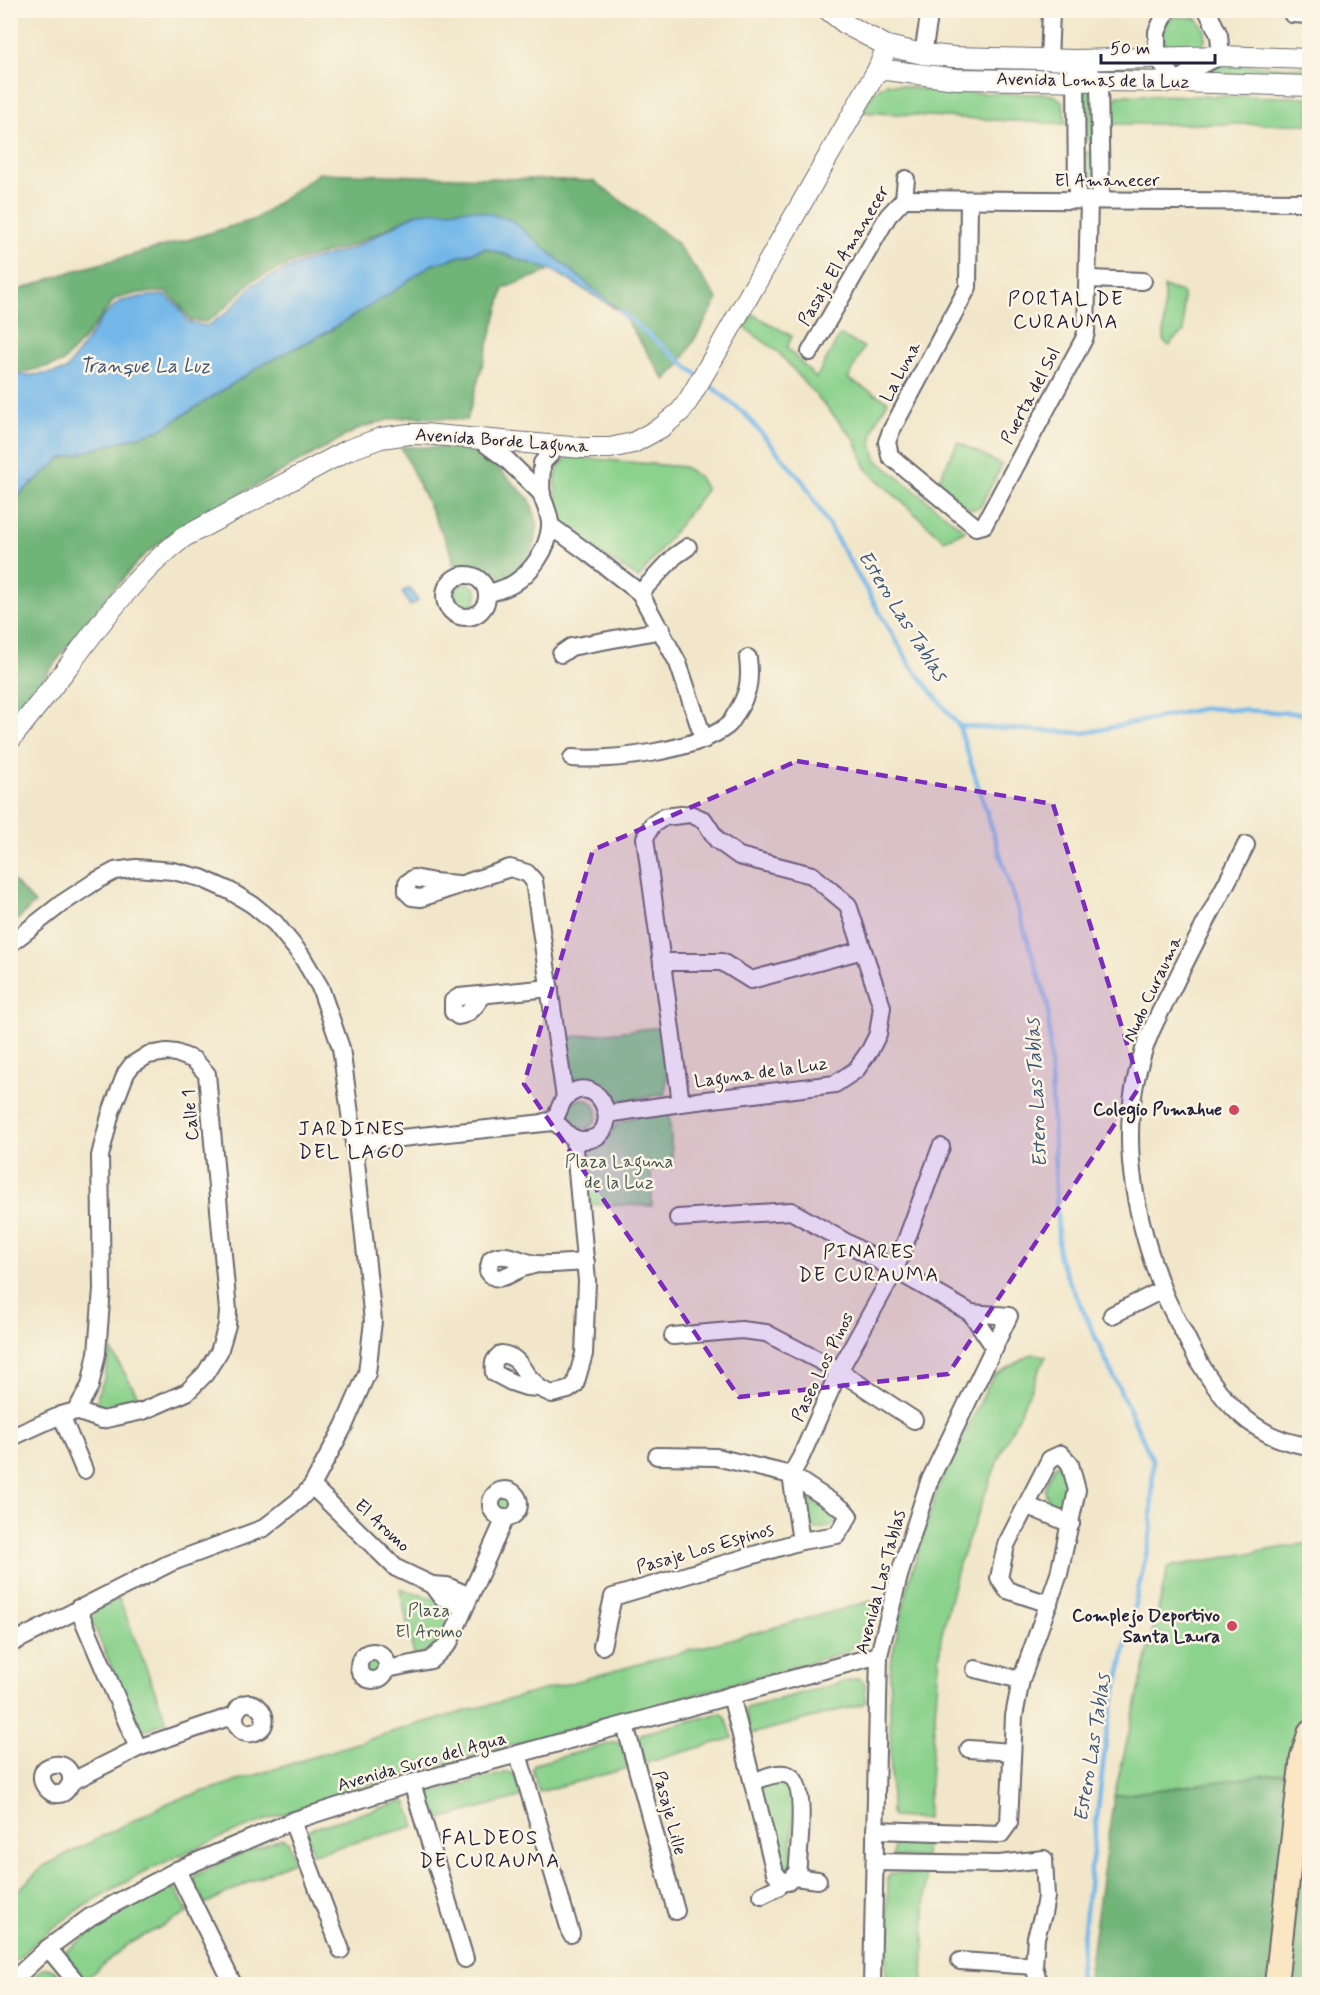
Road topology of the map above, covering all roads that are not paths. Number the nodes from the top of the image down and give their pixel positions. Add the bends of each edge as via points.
1 (828, 10) edge
2 (930, 10) edge
3 (1052, 12) edge
4 (1168, 12) edge
5 (1204, 13) edge
6 (1292, 14) dead end
7 (1310, 15) edge
8 (887, 46) junction
9 (923, 54) junction
10 (1221, 56) junction
11 (1157, 58) junction
12 (1310, 59) edge
13 (1049, 60) junction
14 (1076, 60) junction
15 (878, 69) junction
16 (1076, 81) junction
17 (1099, 82) junction
18 (1178, 82) junction
19 (1310, 86) edge
20 (1100, 146) junction
21 (1077, 147) junction
22 (906, 178) dead end
23 (904, 199) junction
24 (969, 200) junction
25 (1089, 200) junction
26 (1310, 202) edge
27 (1089, 279) junction
28 (1143, 281) dead end
29 (810, 352) dead end
30 (529, 444) junction
31 (558, 446) junction
32 (506, 450) junction
33 (542, 463) junction
34 (542, 494) junction
35 (551, 526) junction
36 (976, 527) joint
37 (688, 547) dead end
38 (640, 593) junction
39 (487, 594) dead end
40 (662, 630) junction
41 (561, 654) dead end
42 (748, 658) dead end
43 (10, 740) edge
44 (704, 740) junction
45 (572, 758) dead end
46 (1246, 845) dead end
47 (458, 884) dead end
48 (10, 944) edge
49 (863, 950) junction
50 (662, 962) junction
51 (550, 988) junction
52 (483, 995) dead end
53 (565, 1098) junction
54 (681, 1103) junction
55 (608, 1114) junction
56 (544, 1122) junction
57 (574, 1138) junction
58 (354, 1143) junction
59 (941, 1147) dead end
60 (678, 1218) dead end
61 (586, 1262) junction
62 (537, 1264) dead end
63 (895, 1270) junction
64 (1162, 1290) junction
65 (971, 1313) junction
66 (1112, 1315) dead end
67 (673, 1336) dead end
68 (994, 1348) junction
69 (839, 1371) junction
70 (539, 1388) dead end
71 (68, 1413) junction
72 (914, 1420) dead end
73 (10, 1438) edge
74 (1310, 1446) edge
75 (657, 1456) dead end
76 (84, 1470) dead end
77 (791, 1474) junction
78 (312, 1486) junction
79 (1028, 1506) junction
80 (505, 1518) dead end
81 (1071, 1524) junction
82 (801, 1541) junction
83 (467, 1602) junction
84 (1049, 1604) junction
85 (78, 1608) junction
86 (10, 1644) edge
87 (602, 1646) dead end
88 (879, 1655) junction
89 (387, 1669) dead end
90 (975, 1670) dead end
91 (1021, 1680) junction
92 (731, 1695) junction
93 (235, 1715) dead end
94 (625, 1725) junction
95 (1310, 1731) edge
96 (138, 1748) junction
97 (969, 1749) dead end
98 (1012, 1752) junction
99 (518, 1754) junction
100 (71, 1782) dead end
101 (753, 1782) junction
102 (412, 1783) junction
103 (292, 1821) junction
104 (875, 1830) junction
105 (875, 1862) junction
106 (177, 1870) junction
107 (787, 1879) junction
108 (818, 1880) dead end
109 (762, 1895) dead end
110 (676, 1911) dead end
111 (571, 1934) dead end
112 (48, 1948) junction
113 (341, 1950) dead end
114 (465, 1959) dead end
115 (960, 1961) dead end
116 (1034, 1966) junction
117 (10, 1983) edge
118 (78, 1984) edge
119 (233, 1984) edge
120 (872, 1984) edge
121 (1039, 1984) edge
122 (1276, 1984) edge

1 - 8 street, Avenida Lomas de la Luz
2 - 9 street
3 - 13 street, Avenida Lomas de la Luz
4 - 11 street via 1157,32
5 - 10 street via 1219,35
6 - 7 street
8 - 9 street, Avenida Lomas de la Luz
8 - 15 street, Avenida Borde Laguna
9 - 13 street, Avenida Lomas de la Luz
10 - 11 street, Avenida Lomas de la Luz
10 - 12 street, Avenida Lomas de la Luz
10 - 18 street via 1194,68
11 - 14 street, Avenida Lomas de la Luz
11 - 18 street
13 - 14 street, Avenida Lomas de la Luz
14 - 16 street, Puerta del Sol
14 - 17 street
15 - 16 street, Avenida Lomas de la Luz via 956,79
15 - 31 street, Avenida Borde Laguna via 688,401 662,428 633,443 610,448
16 - 17 street, Avenida Lomas de la Luz
16 - 21 street, Puerta del Sol
17 - 18 street, Avenida Lomas de la Luz
17 - 20 street, Puerta del Sol
18 - 19 street, Avenida Lomas de la Luz
20 - 21 street
20 - 25 street, Puerta del Sol
21 - 25 street, Puerta del Sol
22 - 23 street, Pasaje El Amanecer
23 - 24 street, El Amanecer
23 - 29 street, Pasaje El Amanecer via 888,216
24 - 25 street, El Amanecer
24 - 36 street, La Luna via 968,287 887,442 890,456
25 - 26 street, El Amanecer
25 - 27 street, Puerta del Sol
27 - 28 street
27 - 36 street, Puerta del Sol via 1084,339 984,525
30 - 31 street, Avenida Borde Laguna
30 - 32 street, Avenida Borde Laguna
30 - 33 street
31 - 33 street
32 - 34 street
32 - 43 street, Avenida Borde Laguna via 479,439 410,434 370,441 184,537 106,616
33 - 34 street
34 - 35 street
35 - 38 street
35 - 39 street via 542,552 530,570 511,585
37 - 38 street
38 - 40 street
40 - 41 street via 571,647
40 - 44 street via 678,663
42 - 44 street via 746,698 729,724
44 - 45 street via 641,755
46 - 64 street, Nudo Curauma via 1149,1036 1136,1081 1129,1128 1131,1169 1136,1206
47 - 51 street via 510,868 527,873 534,881
48 - 58 street via 61,904 115,871 173,871 230,891 275,923 320,987 341,1048
49 - 50 street via 751,980 722,962
49 - 50 street, Laguna de la Luz via 848,905 812,875 739,856 717,840 704,820 690,814 664,817 652,825 645,838
49 - 54 street, Laguna de la Luz via 882,1007 878,1034 856,1070 836,1084
50 - 54 street, Laguna de la Luz
51 - 52 street
51 - 53 street
53 - 55 street via 588,1091 602,1099
53 - 56 street via 556,1118
54 - 55 street, Laguna de la Luz
55 - 57 street via 597,1136
56 - 57 street via 556,1123
56 - 58 street
57 - 61 street
58 - 78 street via 373,1321 367,1373
59 - 63 street, Paseo Los Pinos
60 - 63 street via 791,1211
61 - 62 street
61 - 70 street via 584,1354 575,1385 552,1394
63 - 65 street
63 - 69 street, Paseo Los Pinos
64 - 66 street
64 - 74 street, Nudo Curauma via 1202,1369 1227,1402 1244,1419 1273,1437
65 - 68 street
65 - 68 street, Avenida Las Tablas via 1010,1316
67 - 69 street via 741,1330 766,1333
68 - 88 street, Avenida Las Tablas via 929,1482
69 - 72 street
69 - 77 street, Paseo Los Pinos
71 - 71 street, Calle 1 via 102,1420 143,1411 187,1392 213,1363 224,1339 228,1296 207,1074 194,1060 176,1053 157,1052 132,1065 111,1112 100,1156 102,1289 97,1353 90,1386
71 - 73 street
71 - 76 street
75 - 77 street via 716,1457
77 - 82 street
77 - 82 street, Pasaje Los Espinos via 849,1516 837,1534
78 - 83 street, El Aromo via 396,1568 432,1585 441,1597
78 - 85 street via 264,1528 170,1563
79 - 81 street
79 - 81 street via 1050,1459 1061,1454 1070,1464 1077,1490
79 - 84 street via 1006,1545 999,1578 1007,1590
80 - 83 street
81 - 84 street
82 - 87 street, Pasaje Los Espinos via 613,1597
83 - 89 street via 449,1642 438,1655
84 - 91 street
85 - 86 street
85 - 96 street
88 - 92 street, Avenida Surco del Agua
88 - 104 street, Avenida Las Tablas
90 - 91 street
91 - 98 street
92 - 94 street, Avenida Surco del Agua
92 - 101 street
93 - 96 street
94 - 99 street, Avenida Surco del Agua
94 - 110 street, Pasaje Lille
95 - 122 main road via 1302,1756
96 - 100 street
97 - 98 street
98 - 104 street via 1009,1823 1001,1834
99 - 102 street, Avenida Surco del Agua
99 - 111 street
101 - 107 street via 776,1873
101 - 107 street via 784,1774 797,1782 801,1798 798,1864 796,1872
102 - 103 street, Avenida Surco del Agua
102 - 114 street
103 - 106 street, Avenida Surco del Agua
103 - 113 street
104 - 105 street, Avenida Las Tablas
105 - 116 street via 999,1864 1044,1859 1046,1897
105 - 120 street, Avenida Las Tablas
106 - 112 street, Avenida Surco del Agua via 90,1917
106 - 119 street
107 - 108 street
107 - 109 street
112 - 117 street, Avenida Surco del Agua
112 - 118 street
115 - 116 street
116 - 121 street

